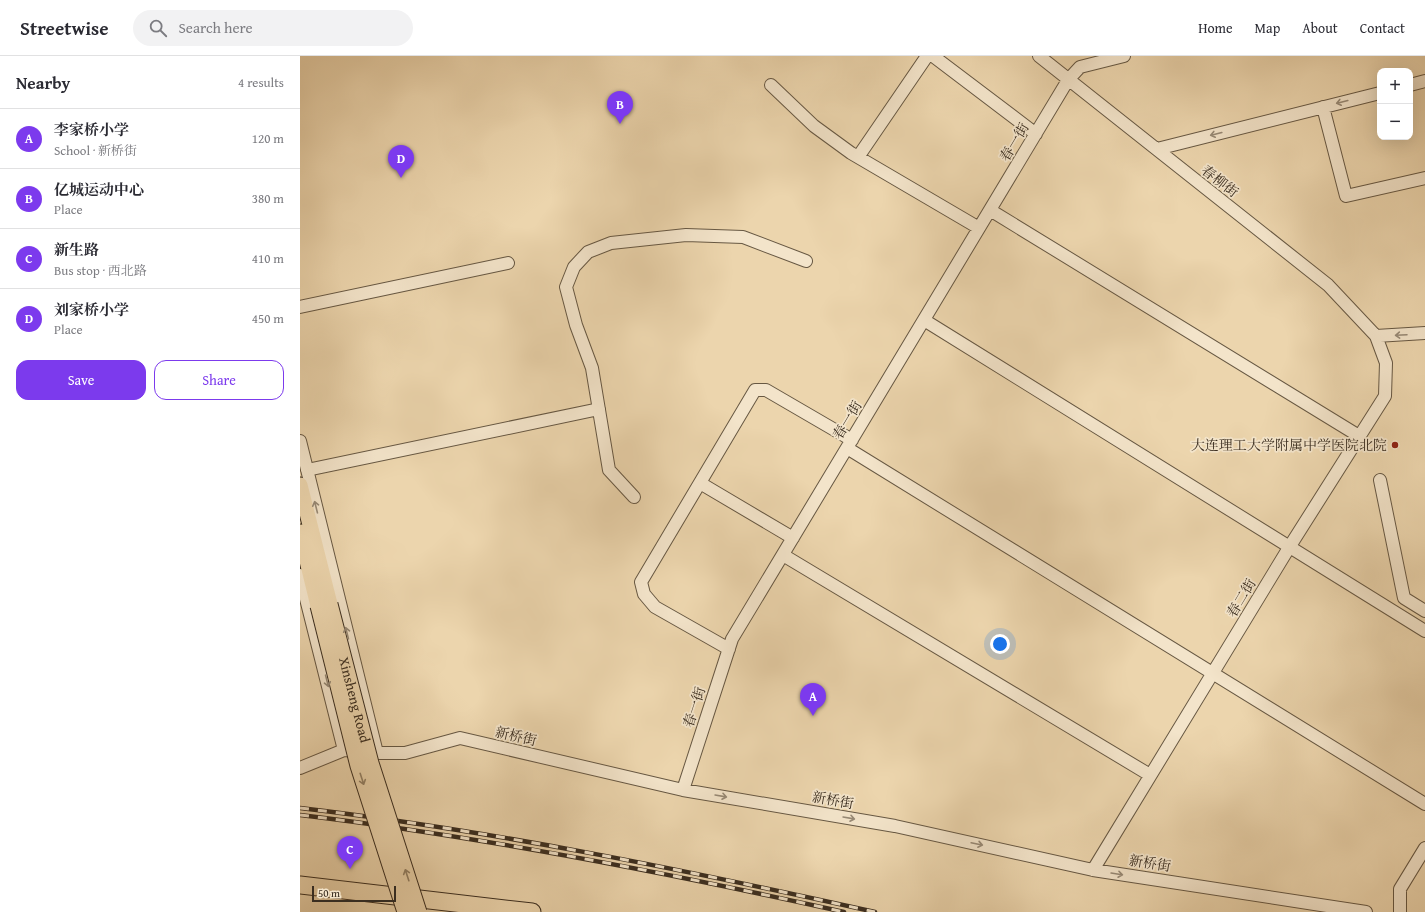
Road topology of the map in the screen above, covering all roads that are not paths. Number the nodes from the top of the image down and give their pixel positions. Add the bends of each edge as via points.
1 (927, 56) edge
2 (933, 56) edge
3 (1039, 56) edge
4 (1124, 56) edge
5 (1068, 80) junction
6 (1425, 81) edge
7 (1413, 84) edge
8 (771, 85) dead end
9 (1377, 94) edge
10 (1322, 107) junction
11 (1036, 134) junction
12 (1157, 149) junction
13 (858, 157) junction
14 (1425, 178) edge
15 (990, 210) junction
16 (979, 228) junction
17 (806, 261) dead end
18 (508, 263) dead end
19 (300, 308) edge
20 (924, 320) junction
21 (1425, 332) edge
22 (1376, 336) junction
23 (598, 409) junction
24 (1359, 436) junction
25 (300, 441) edge
26 (850, 444) junction
27 (307, 470) junction
28 (1380, 480) dead end
29 (700, 483) junction
30 (300, 485) edge
31 (634, 497) dead end
32 (300, 532) edge
33 (793, 538) junction
34 (1290, 546) junction
35 (783, 555) junction
36 (300, 575) edge
37 (324, 605) junction
38 (1425, 611) edge
39 (1425, 631) edge
40 (729, 649) junction
41 (1213, 673) junction
42 (344, 750) junction
43 (377, 753) junction
44 (300, 768) edge
45 (1150, 775) junction
46 (683, 790) junction
47 (1425, 804) edge
48 (1425, 848) edge
49 (1092, 870) junction
50 (300, 885) edge
51 (478, 906) junction
52 (426, 908) edge
53 (405, 912) edge
54 (453, 912) edge
55 (532, 912) edge
56 (1366, 912) edge
57 (1400, 912) edge

1 - 13 street
2 - 11 street
3 - 5 street, 春柳街
4 - 5 street, 春一街 via 1081,67
5 - 11 street, 春一街
5 - 12 street, 春柳街
6 - 7 street
8 - 13 street via 814,126
9 -> 10 street
10 -> 12 street
10 - 14 street via 1346,196
11 - 15 street, 春一街
12 - 22 street, 春柳街 via 1328,285
13 - 16 street
15 - 16 street, 春一街
15 - 24 street
16 - 20 street, 春一街
17 - 23 street via 743,237 712,235 686,235 611,243 588,252 574,267 566,287 576,325 592,368
18 - 19 street
20 - 26 street, 春一街
20 - 34 street
21 -> 22 street
22 - 24 street, 春二街 via 1386,363 1385,396
23 - 27 street
23 - 31 street via 609,470
24 - 34 street, 春二街
25 - 27 street
26 - 29 street via 766,390 755,390
26 - 33 street, 春一街
26 - 41 street
43 -> 27 street
28 - 38 street via 1404,598
29 - 33 street
29 - 40 street via 641,582 644,594 655,607
30 - 37 main road, Xinsheng Road
32 - 37 main road, Xinsheng Road
33 - 35 street, 春一街
34 - 39 street
34 - 41 street, 春二街
35 - 40 street, 春一街 via 732,639
35 - 45 street
36 -> 42 street
52 -> 37 main road, Xinsheng Road, bridge via 371,763
37 -> 53 main road, Xinsheng Road, bridge via 358,766
40 - 46 street, 春一街
41 - 45 street, 春二街
41 - 47 street
42 - 43 street, 新桥街
42 - 44 street, 新桥街
43 - 46 street, 新桥街 via 405,753 460,738
45 - 49 street, 春二街
46 -> 49 street, 新桥街 via 895,826
48 - 57 street via 1400,889
49 -> 56 street, 新桥街
50 - 52 highway
51 - 52 highway
51 - 54 main road
51 - 55 highway

